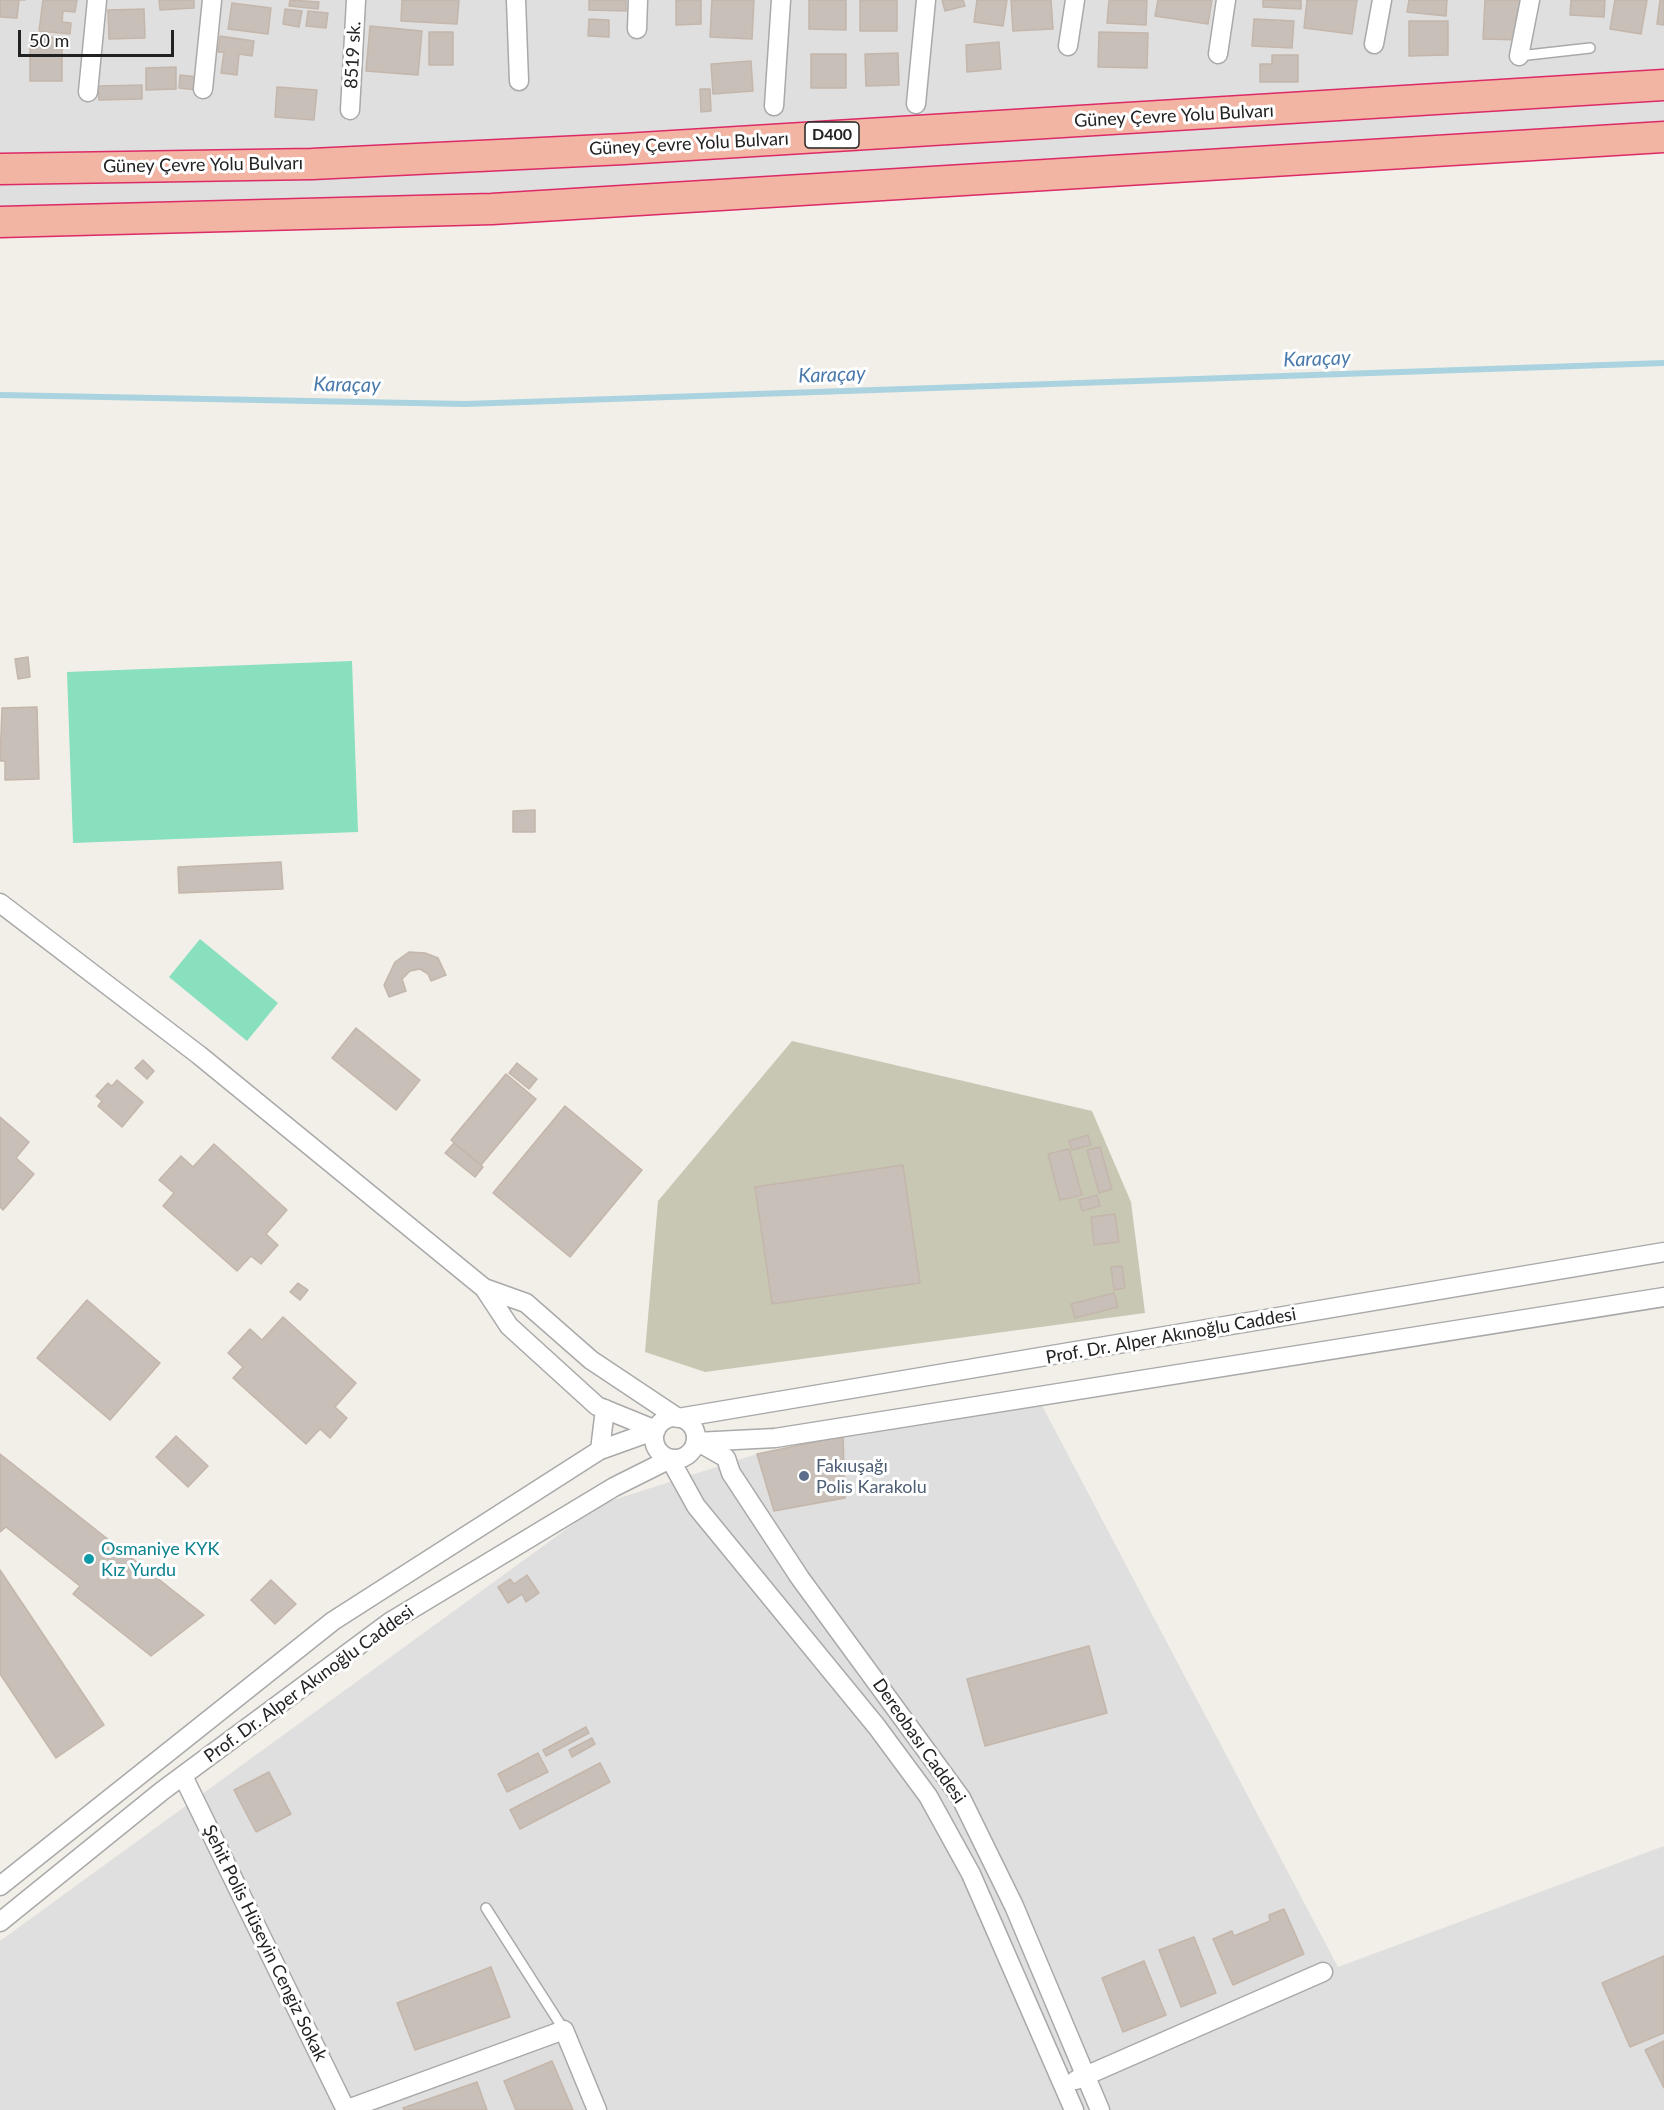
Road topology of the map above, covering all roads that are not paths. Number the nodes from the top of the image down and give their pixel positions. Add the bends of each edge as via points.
1 (97, 0) edge
2 (213, 0) edge
3 (356, 0) edge
4 (516, 0) edge
5 (638, 0) edge
6 (781, 0) edge
7 (926, 0) edge
8 (1075, 0) edge
9 (1226, 0) edge
10 (1382, 0) edge
11 (1530, 0) edge
12 (637, 29) dead end
13 (1374, 44) dead end
14 (1068, 46) dead end
15 (1590, 48) dead end
16 (1218, 54) dead end
17 (1519, 56) joint
18 (519, 81) dead end
19 (1664, 85) edge
20 (203, 89) dead end
21 (88, 92) dead end
22 (916, 104) dead end
23 (774, 106) dead end
24 (350, 110) dead end
25 (1664, 137) edge
26 (0, 169) edge
27 (0, 222) edge
28 (0, 903) edge
29 (1664, 1252) edge
30 (484, 1288) junction
31 (1664, 1297) edge
32 (605, 1409) junction
33 (678, 1418) junction
34 (656, 1430) junction
35 (747, 1440) junction
36 (696, 1442) junction
37 (600, 1450) junction
38 (670, 1458) junction
39 (726, 1458) junction
40 (643, 1472) junction
41 (680, 1476) junction
42 (183, 1776) junction
43 (0, 1886) edge
44 (486, 1908) dead end
45 (0, 1922) edge
46 (1323, 1972) dead end
47 (564, 2030) junction
48 (1086, 2076) junction
49 (1063, 2086) junction
50 (346, 2110) edge
51 (597, 2110) edge
52 (1074, 2110) edge
53 (1100, 2110) edge

1 - 21 street
2 - 20 street
3 - 24 street, 8519 sk.
4 - 18 street
5 - 12 street
6 - 23 street
7 - 22 street
8 - 14 street
9 - 16 street
10 - 13 street
11 - 17 street
15 - 17 lane
19 - 26 highway, Güney Çevre Yolu Bulvarı / D400 via 624,149 312,164
25 - 27 highway via 492,209
28 - 30 street via 199,1055
29 - 33 street, Prof. Dr. Alper Akınoğlu Caddesi
30 - 32 street via 509,1326
30 - 33 street via 526,1303 591,1360
31 - 35 street, Prof. Dr. Alper Akınoğlu Caddesi
32 - 34 street
32 - 37 street
33 - 34 street via 665,1420
33 - 36 street via 690,1424
34 - 37 street, Prof. Dr. Alper Akınoğlu Caddesi
34 - 38 street via 655,1444
35 - 36 street, Prof. Dr. Alper Akınoğlu Caddesi
35 - 39 street via 734,1447
36 - 38 street via 689,1454
36 - 39 street
37 - 43 street, Prof. Dr. Alper Akınoğlu Caddesi via 333,1621
38 - 40 street, Prof. Dr. Alper Akınoğlu Caddesi
38 - 41 street, Dereobası Caddesi
39 - 48 street, Dereobası Caddesi via 731,1473 800,1578 961,1798 1014,1906
40 - 41 street
40 - 42 street, Prof. Dr. Alper Akınoğlu Caddesi via 390,1622
41 - 49 street, Dereobası Caddesi via 696,1506 877,1727 928,1796 971,1874
42 - 45 street, Prof. Dr. Alper Akınoğlu Caddesi
42 - 50 street, Şehit Polis Hüseyin Cengiz Sokak
44 - 47 lane
46 - 48 street
47 - 50 street
47 - 51 street
48 - 49 street
48 - 53 street, Dereobası Caddesi
49 - 52 street, Dereobası Caddesi

